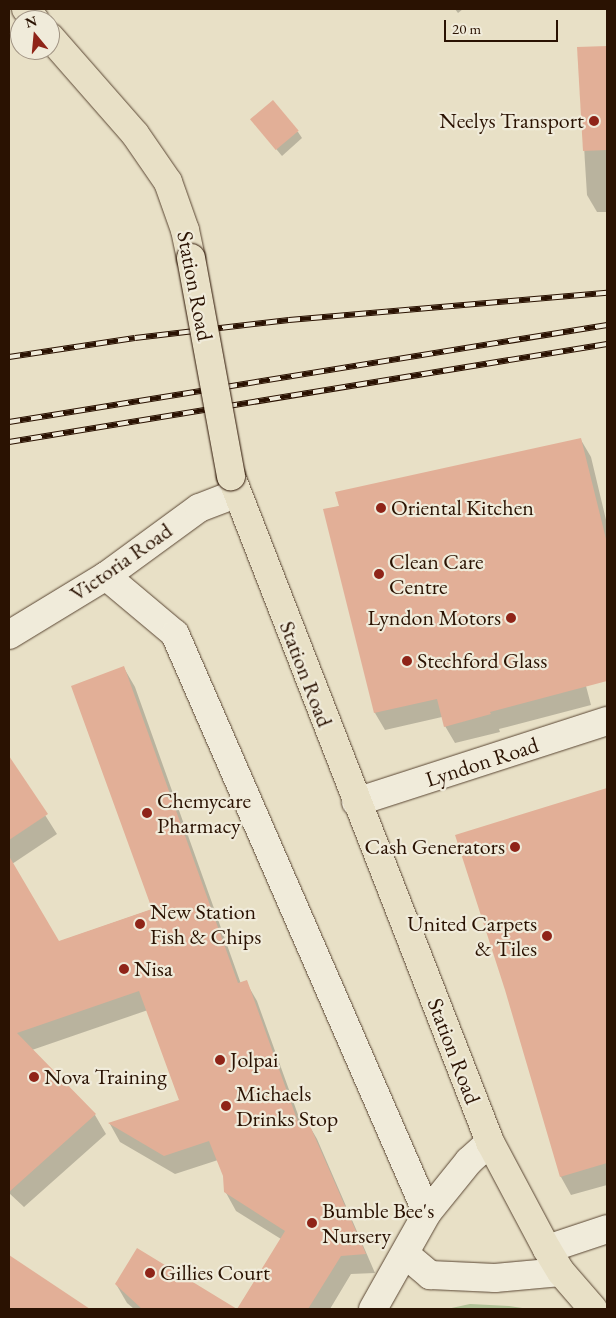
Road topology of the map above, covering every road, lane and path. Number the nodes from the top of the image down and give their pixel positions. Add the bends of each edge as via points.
1 (60, 48) edge
2 (233, 485) junction
3 (106, 576) junction
4 (9, 635) edge
5 (607, 721) edge
6 (356, 802) junction
7 (490, 1142) junction
8 (427, 1213) junction
9 (607, 1229) edge
10 (547, 1249) junction
11 (405, 1254) junction
12 (561, 1272) junction
13 (373, 1309) edge
14 (593, 1309) edge

1 - 2 main road, Station Road, bridge via 135,134 168,182 186,230
2 - 3 street, Victoria Road
2 - 6 main road, Station Road
3 - 4 street, Victoria Road
3 - 8 street via 175,634
5 - 6 street, Lyndon Road
6 - 7 main road, Station Road
7 - 8 street via 469,1161
7 - 10 main road, Station Road
8 - 11 street
9 - 10 street
10 - 12 main road, Station Road
11 - 12 street via 430,1275 495,1278
11 - 13 street
12 - 14 main road, Station Road

